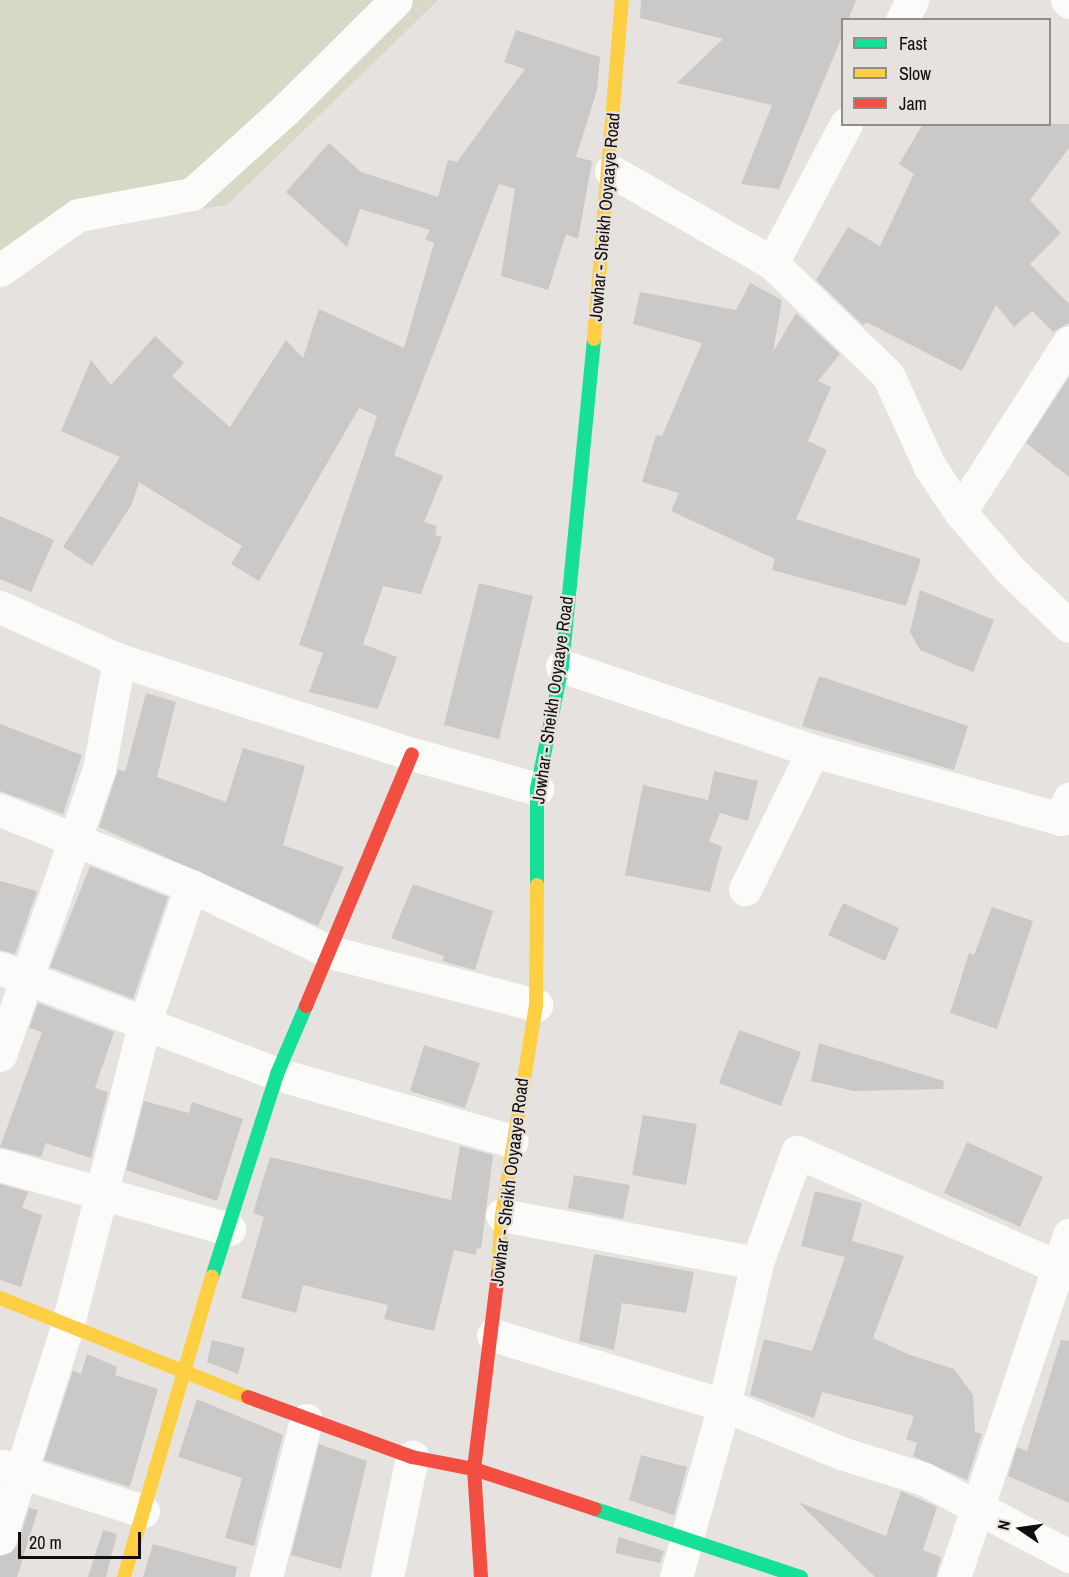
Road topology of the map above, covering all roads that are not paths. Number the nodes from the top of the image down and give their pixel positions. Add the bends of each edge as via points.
1 (396, 0) edge
2 (622, 0) edge
3 (912, 0) edge
4 (903, 18) edge
5 (845, 126) edge
6 (611, 171) junction
7 (772, 263) junction
8 (0, 270) edge
9 (1069, 342) edge
10 (960, 512) junction
11 (0, 607) edge
12 (1069, 626) edge
13 (119, 660) junction
14 (562, 666) junction
15 (813, 752) junction
16 (412, 754) junction
17 (537, 789) junction
18 (1069, 799) edge
19 (0, 810) edge
20 (74, 837) junction
21 (191, 886) junction
22 (745, 889) dead end
23 (330, 952) junction
24 (12, 972) edge
25 (536, 1005) junction
26 (144, 1025) junction
27 (0, 1055) edge
28 (277, 1074) junction
29 (512, 1141) junction
30 (0, 1165) edge
31 (101, 1191) junction
32 (502, 1215) junction
33 (229, 1229) junction
34 (1069, 1235) edge
35 (758, 1263) junction
36 (1062, 1269) edge
37 (0, 1298) edge
38 (68, 1324) junction
39 (493, 1335) junction
40 (182, 1373) junction
41 (724, 1406) junction
42 (306, 1420) junction
43 (412, 1457) junction
44 (11, 1469) edge
45 (474, 1470) junction
46 (978, 1506) junction
47 (143, 1511) junction
48 (0, 1538) edge
49 (686, 1542) junction
50 (1069, 1556) edge
51 (124, 1577) edge
52 (266, 1577) edge
53 (387, 1577) edge
54 (481, 1577) edge
55 (676, 1577) edge
56 (801, 1577) edge
57 (954, 1577) edge

1 - 8 street via 285,110 192,194 78,215
2 - 6 street, Jowhar - Sheikh Ooyaaye Road
3 - 4 street
5 - 7 street
6 - 7 street
6 - 14 street, Jowhar - Sheikh Ooyaaye Road
7 - 10 street via 888,375 930,467
9 - 10 street
10 - 12 street via 1010,570
11 - 13 street
13 - 16 street
13 - 20 street via 99,769
14 - 15 street
14 - 17 street, Jowhar - Sheikh Ooyaaye Road
15 - 18 street via 1061,819
15 - 22 street
16 - 17 street
16 - 23 street
17 - 25 street, Jowhar - Sheikh Ooyaaye Road
19 - 20 street
20 - 21 street
20 - 24 street
21 - 23 street
21 - 26 street
23 - 25 street
23 - 28 street
24 - 26 street
24 - 27 street
25 - 29 street, Jowhar - Sheikh Ooyaaye Road
26 - 28 street
26 - 31 street
28 - 29 street
28 - 33 street
29 - 32 street, Jowhar - Sheikh Ooyaaye Road
30 - 31 street
31 - 33 street
31 - 38 street
32 - 35 street
32 - 39 street, Jowhar - Sheikh Ooyaaye Road
33 - 40 street
34 - 36 street
35 - 36 street via 797,1152
35 - 41 street
36 - 46 street
37 - 38 street
38 - 40 street
38 - 44 street
39 - 41 street
39 - 45 street, Jowhar - Sheikh Ooyaaye Road
40 - 42 street
40 - 47 street
41 - 46 street via 841,1453 924,1479
41 - 49 street
42 - 43 street
42 - 52 street
43 - 45 street
43 - 53 street
44 - 47 street
44 - 48 street
45 - 49 street
45 - 54 street, Jowhar - Sheikh Ooyaaye Road
46 - 50 street
46 - 57 street
47 - 51 street
49 - 55 street
49 - 56 street

